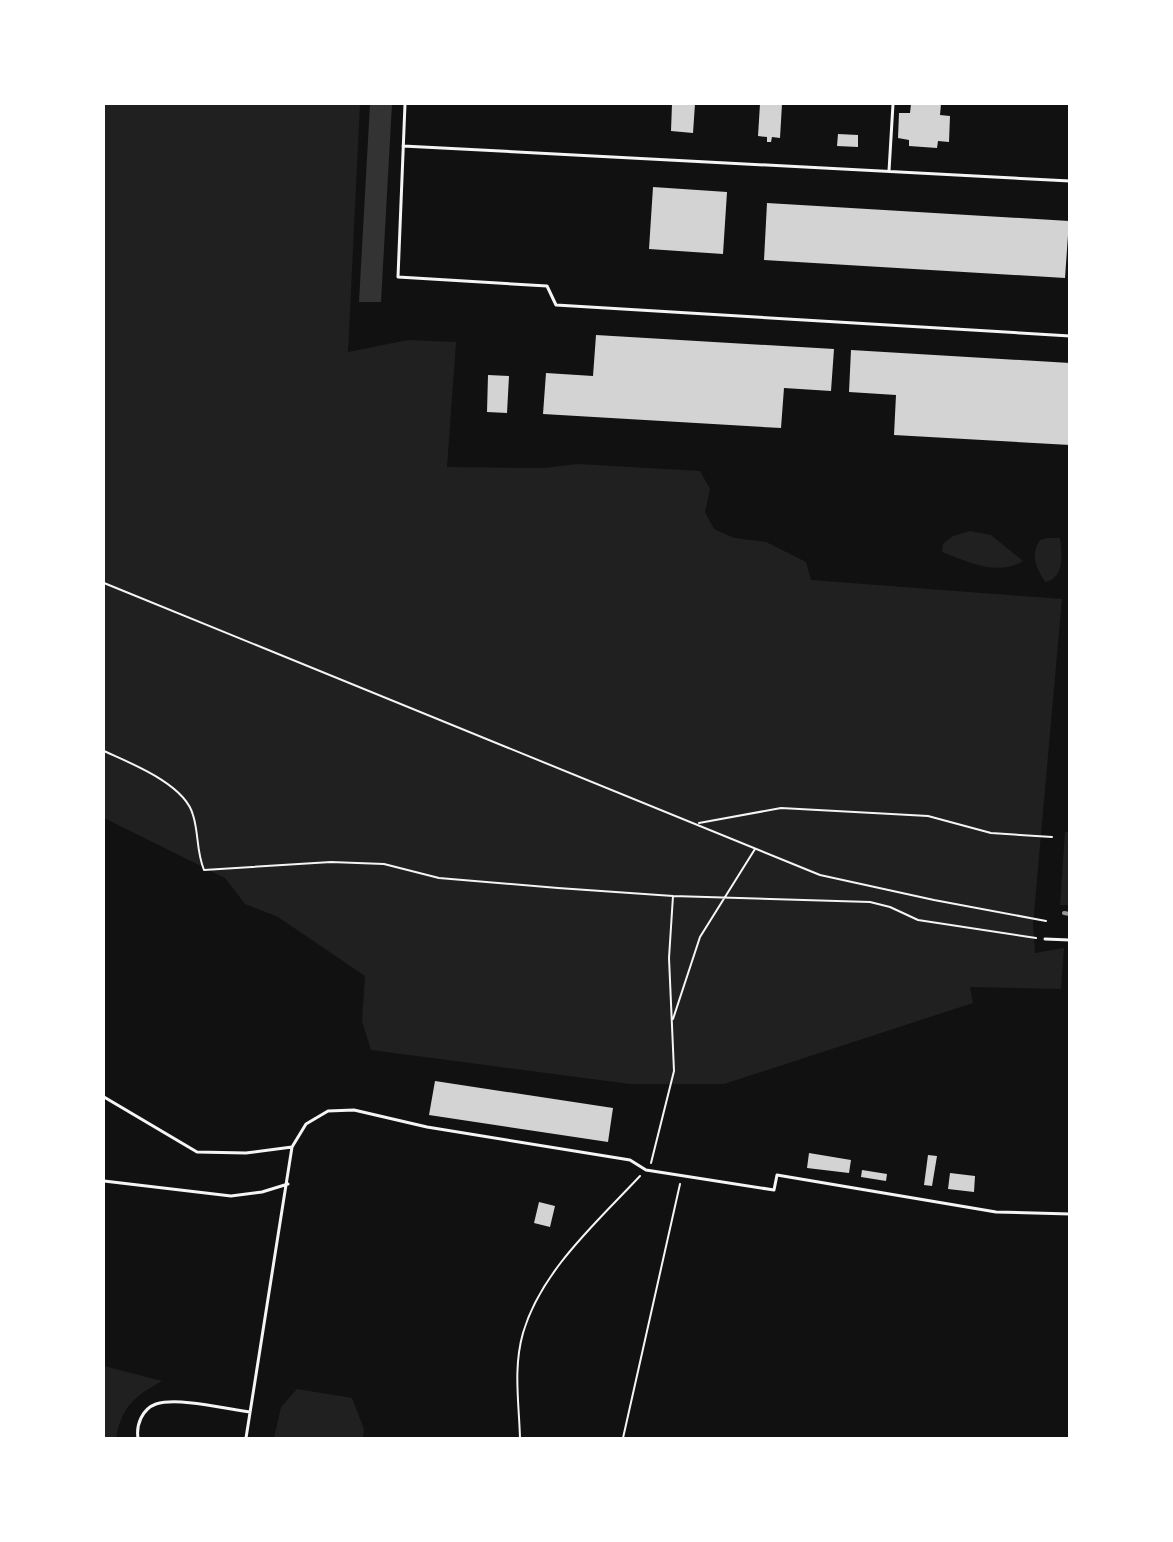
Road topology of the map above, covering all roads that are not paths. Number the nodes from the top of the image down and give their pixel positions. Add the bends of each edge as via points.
1 (405, 104) edge
2 (893, 104) edge
3 (403, 146) junction
4 (889, 171) junction
5 (1070, 181) edge
6 (1070, 336) edge
7 (1045, 939) road end
8 (1070, 940) edge
9 (104, 1097) edge
10 (292, 1147) junction
11 (104, 1181) edge
12 (288, 1184) junction
13 (1070, 1214) edge
14 (250, 1412) junction
15 (138, 1438) edge
16 (246, 1438) edge

1 - 3 lane
2 - 4 lane
3 - 4 lane
3 - 6 lane via 398,277 547,286 556,305
4 - 5 lane
7 - 8 lane
9 - 10 lane via 197,1152 246,1153
10 - 12 lane
10 - 13 lane via 306,1124 328,1111 354,1110 630,1160 648,1170 774,1190 777,1175 996,1212
11 - 12 lane via 231,1196
12 - 14 lane
14 - 15 lane via 175,1403 155,1405 140,1421
14 - 16 lane

